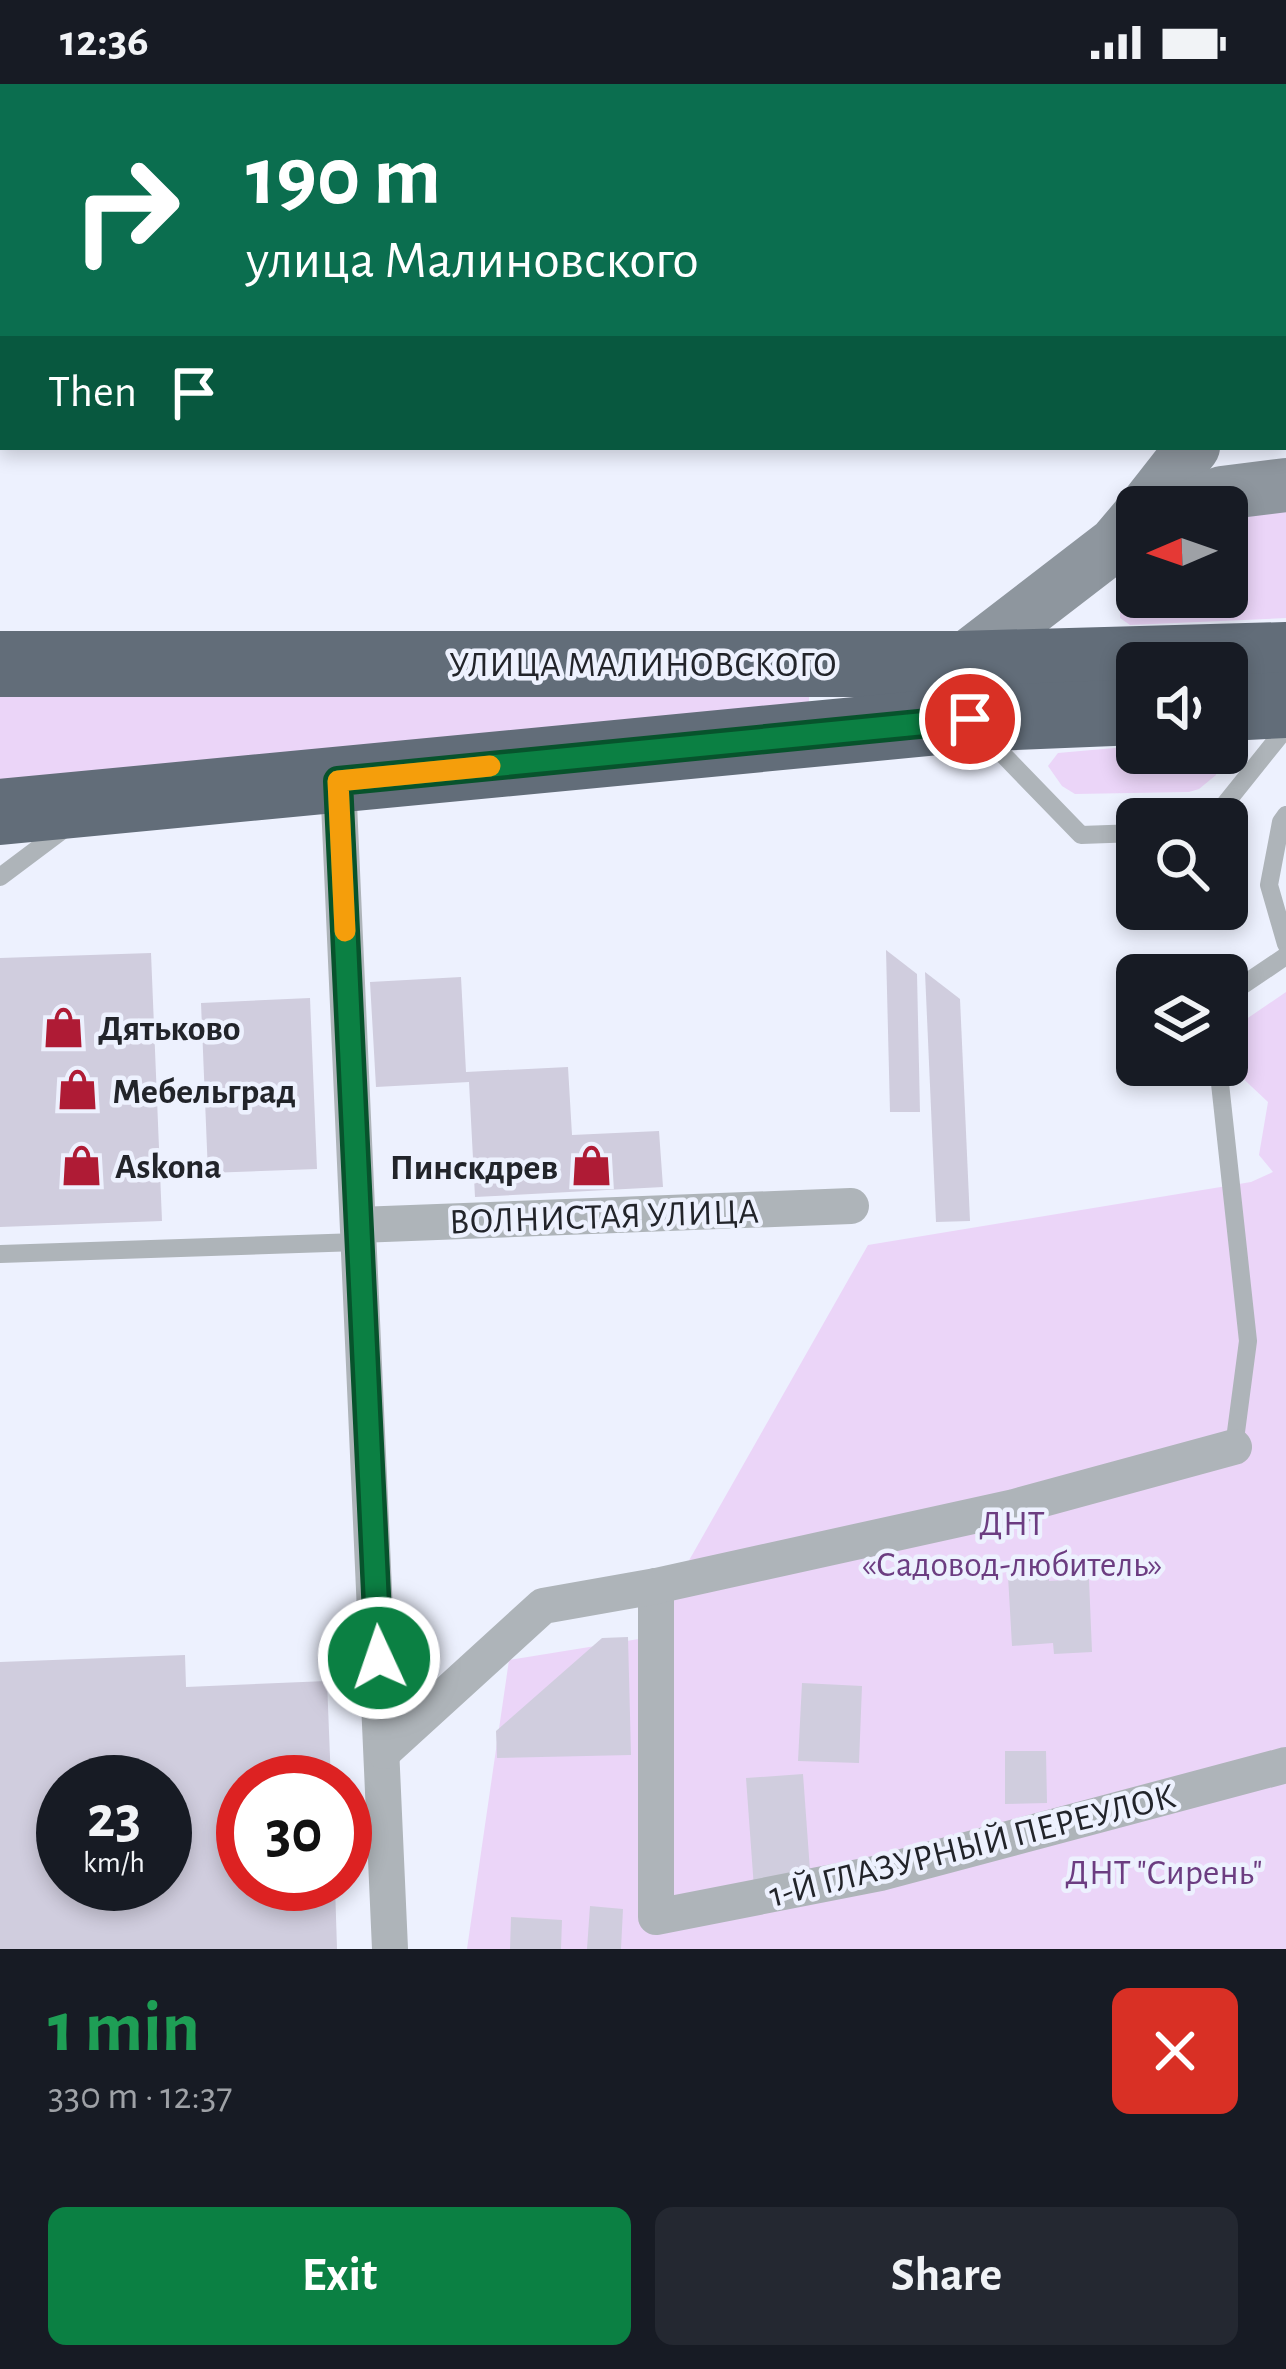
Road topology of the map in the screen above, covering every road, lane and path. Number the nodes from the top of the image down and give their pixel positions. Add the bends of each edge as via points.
1 (1191, 450) edge
2 (1286, 484) edge
3 (1164, 486) edge
4 (1248, 489) edge
5 (1116, 544) edge
6 (1286, 655) edge
7 (0, 664) edge
8 (964, 692) junction
9 (1286, 705) edge
10 (1248, 707) edge
11 (1116, 710) edge
12 (1286, 728) edge
13 (338, 781) junction
14 (1230, 798) edge
15 (96, 805) junction
16 (0, 812) edge
17 (1286, 814) edge
18 (1116, 834) edge
19 (0, 877) edge
20 (1286, 944) edge
21 (1286, 956) edge
22 (1248, 982) edge
23 (1220, 1086) edge
24 (851, 1206) dead end
25 (358, 1233) junction
26 (0, 1254) edge
27 (1234, 1447) joint
28 (656, 1586) junction
29 (384, 1751) junction
30 (1286, 1765) edge
31 (390, 1949) edge

1 - 3 main road
2 - 4 main road
5 - 8 main road
6 - 8 highway, УЛИЦА МАЛИНОВСКОГО
7 - 8 highway, УЛИЦА МАЛИНОВСКОГО
8 - 11 highway, УЛИЦА МАЛИНОВСКОГО
8 - 13 highway, УЛИЦА МАЛИНОВСКОГО
8 - 18 lane via 1081,835
9 - 10 highway
12 - 14 lane
13 - 15 highway, УЛИЦА МАЛИНОВСКОГО
13 - 25 street
15 - 16 highway, УЛИЦА МАЛИНОВСКОГО
15 - 19 lane
17 - 20 lane via 1269,885
21 - 22 lane
23 - 27 lane via 1249,1341
24 - 25 street, ВОЛНИСТАЯ УЛИЦА
25 - 26 lane
25 - 29 street
27 - 28 street via 1014,1508
28 - 29 street via 543,1606
28 - 30 street, 1-Й ГЛАЗУРНЫЙ ПЕРЕУЛОК via 656,1917 880,1873
29 - 31 street

